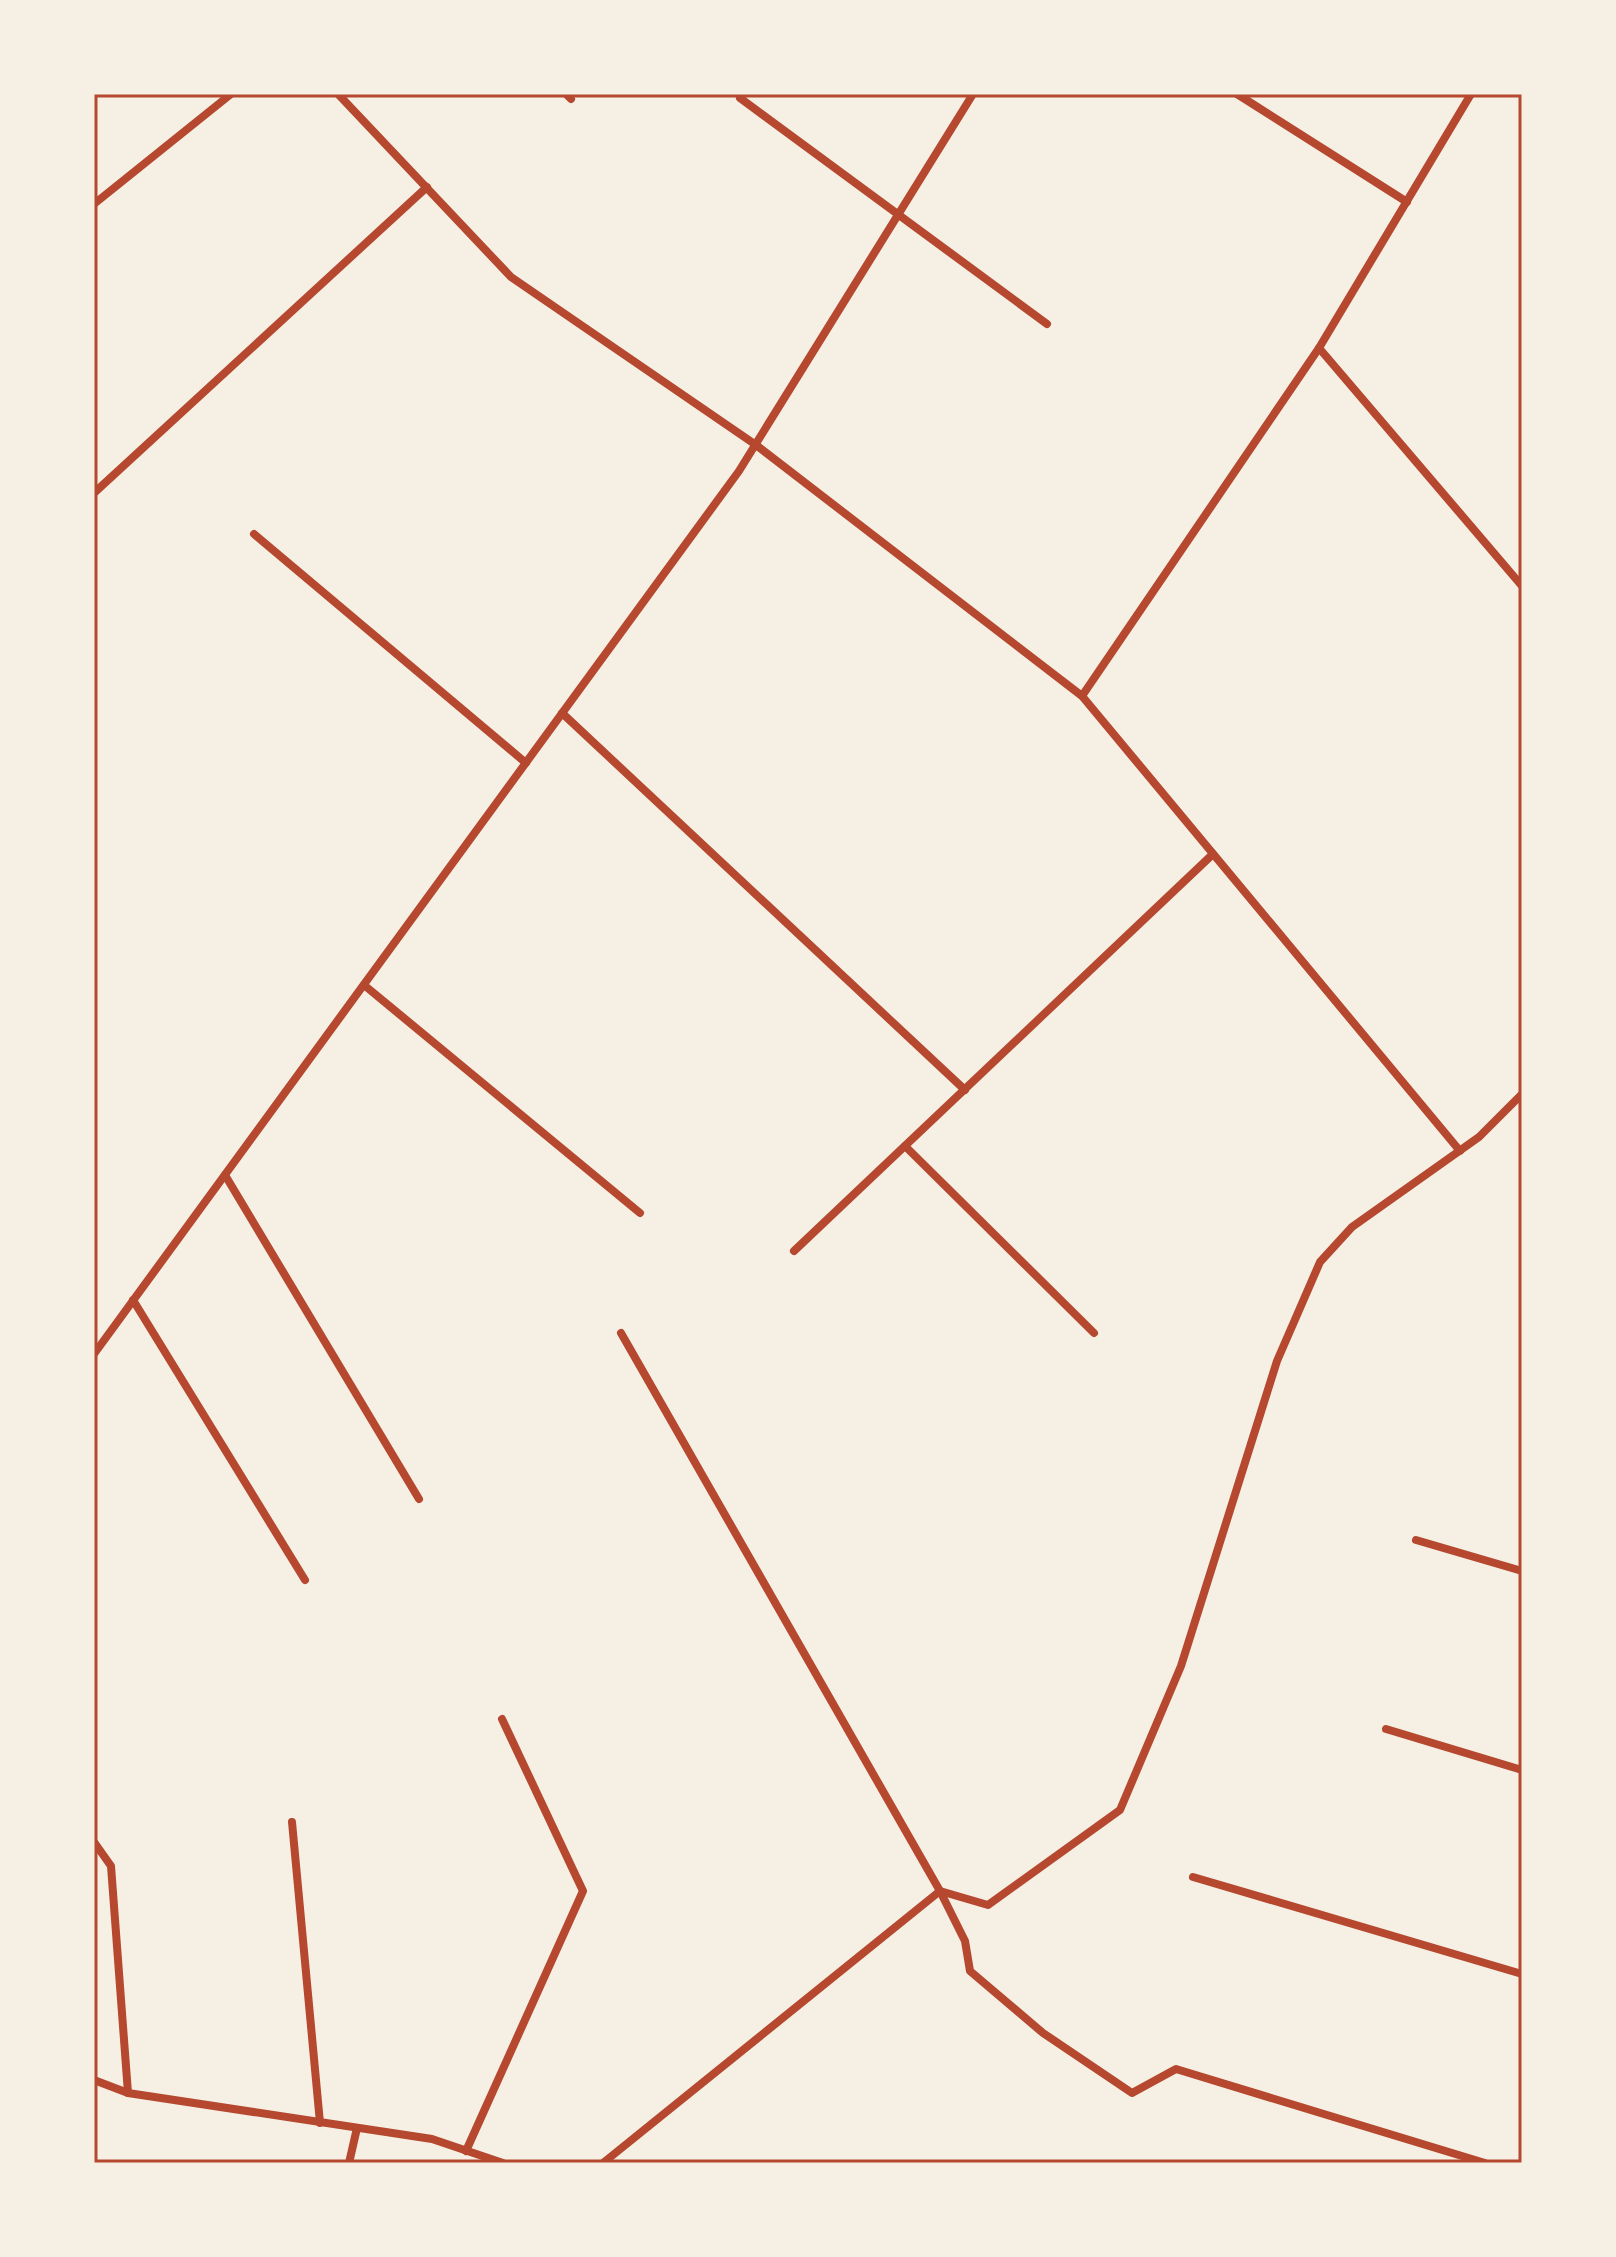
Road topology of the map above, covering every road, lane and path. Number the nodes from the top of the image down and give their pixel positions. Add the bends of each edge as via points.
1 (231, 94) edge
2 (338, 94) edge
3 (973, 94) edge
4 (1237, 94) edge
5 (1471, 94) edge
6 (740, 98) dead end
7 (427, 187) junction
8 (1407, 202) junction
9 (94, 204) edge
10 (898, 215) junction
11 (1047, 324) dead end
12 (1319, 348) junction
13 (756, 445) junction
14 (94, 493) edge
15 (254, 534) dead end
16 (1522, 586) edge
17 (1082, 696) junction
18 (562, 713) junction
19 (526, 763) junction
20 (1213, 854) junction
21 (364, 985) junction
22 (965, 1090) junction
23 (1522, 1094) edge
24 (905, 1146) junction
25 (1460, 1151) junction
26 (225, 1175) junction
27 (640, 1213) dead end
28 (794, 1251) dead end
29 (133, 1300) junction
30 (621, 1333) dead end
31 (1094, 1333) dead end
32 (94, 1354) edge
33 (419, 1499) dead end
34 (1416, 1540) dead end
35 (1522, 1571) edge
36 (305, 1580) dead end
37 (502, 1719) dead end
38 (1386, 1729) dead end
39 (1522, 1770) edge
40 (292, 1822) dead end
41 (94, 1842) edge
42 (1193, 1877) dead end
43 (940, 1891) junction
44 (1522, 1974) edge
45 (94, 2080) edge
46 (128, 2093) junction
47 (320, 2123) junction
48 (357, 2128) junction
49 (466, 2151) junction
50 (349, 2163) edge
51 (503, 2163) edge
52 (603, 2163) edge
53 (1485, 2163) edge

1 - 9 street
2 - 7 street
3 - 10 street
4 - 8 street
5 - 8 street
6 - 10 street
7 - 13 street via 511,277
7 - 14 street
8 - 12 street
10 - 11 street
10 - 13 street
12 - 16 street
12 - 17 street
13 - 17 street
13 - 18 street
15 - 19 street
17 - 20 street
18 - 19 street
18 - 22 street
19 - 21 street
20 - 22 street
20 - 25 street
21 - 26 street
21 - 27 street
22 - 24 street
23 - 25 street
24 - 28 street
24 - 31 street
25 - 43 street via 1352,1227 1320,1262 1277,1361 1181,1666 1120,1810 988,1905
26 - 29 street
26 - 33 street
29 - 32 street
29 - 36 street
30 - 43 street
34 - 35 street
37 - 49 street via 583,1891
38 - 39 street
40 - 47 street
41 - 46 street via 111,1866
42 - 44 street
43 - 52 street
43 - 53 street via 965,1941 970,1971 1043,2033 1132,2093 1176,2069
45 - 46 street
46 - 47 street
47 - 48 street
48 - 49 street via 432,2139
48 - 50 street
49 - 51 street

